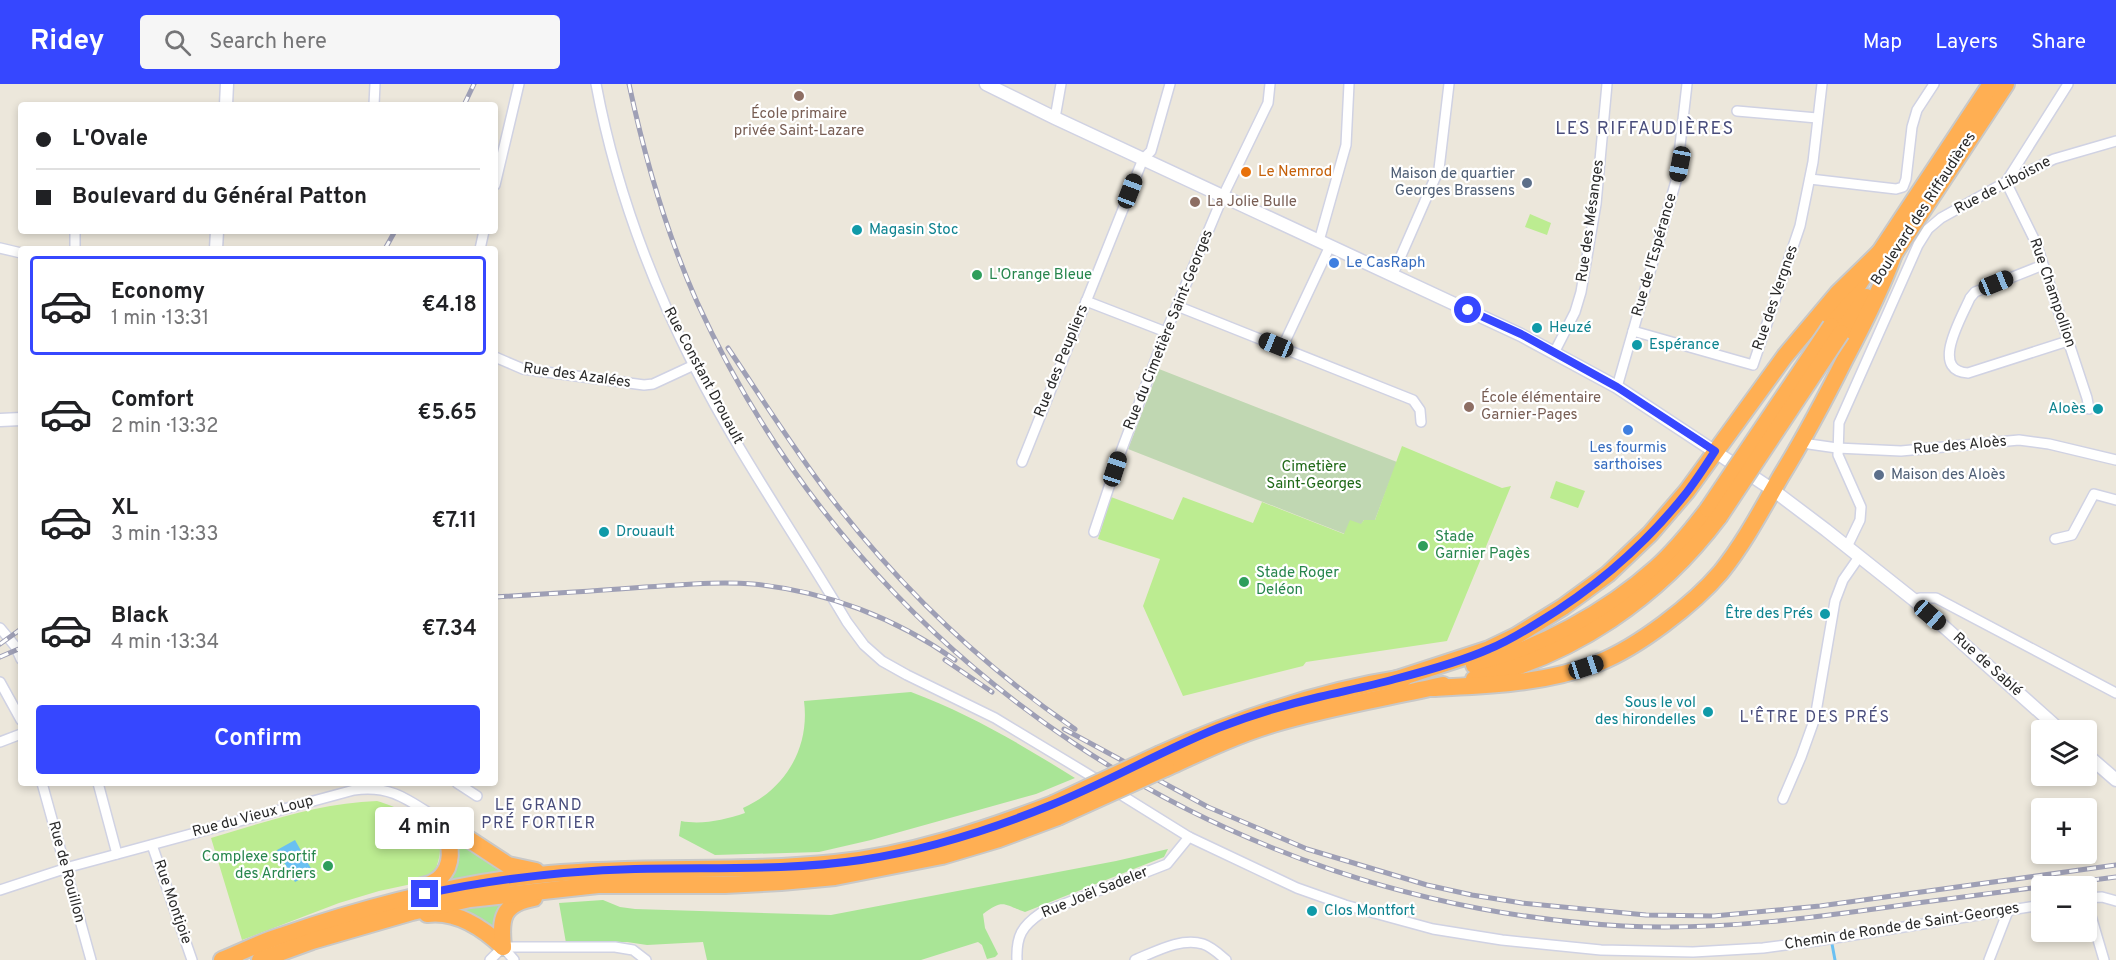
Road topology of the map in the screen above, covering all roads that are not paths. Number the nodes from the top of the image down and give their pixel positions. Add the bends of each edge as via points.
1 (227, 84) edge
2 (375, 84) edge
3 (519, 84) edge
4 (596, 84) edge
5 (986, 84) edge
6 (1060, 84) edge
7 (1170, 84) edge
8 (1270, 84) edge
9 (1349, 84) edge
10 (1449, 84) edge
11 (1607, 84) edge
12 (1688, 84) edge
13 (1822, 84) edge
14 (1934, 84) edge
15 (1991, 84) edge
16 (2006, 84) edge
17 (2068, 84) edge
18 (226, 102) edge
19 (374, 102) edge
20 (1737, 111) dead end
21 (1055, 118) junction
22 (1817, 118) junction
23 (2116, 141) edge
24 (1143, 159) junction
25 (498, 172) edge
26 (1810, 179) junction
27 (2006, 182) junction
28 (1223, 196) junction
29 (1324, 243) junction
30 (0, 248) edge
31 (18, 252) edge
32 (1887, 253) junction
33 (2043, 265) junction
34 (1393, 274) junction
35 (1086, 301) junction
36 (1178, 306) junction
37 (1166, 332) junction
38 (1633, 332) junction
39 (2068, 340) junction
40 (1282, 348) junction
41 (1554, 353) junction
42 (498, 358) edge
43 (694, 365) junction
44 (1617, 387) junction
45 (2089, 409) dead end
46 (18, 419) edge
47 (0, 420) edge
48 (1421, 422) dead end
49 (1803, 441) junction
50 (1837, 448) junction
51 (1715, 451) junction
52 (2116, 460) edge
53 (1022, 462) dead end
54 (1773, 490) junction
55 (2116, 500) edge
56 (1713, 513) junction
57 (1094, 532) dead end
58 (2055, 539) dead end
59 (1847, 547) junction
60 (1859, 556) junction
61 (1914, 600) junction
62 (0, 628) edge
63 (864, 645) joint
64 (18, 652) edge
65 (1394, 680) junction
66 (0, 682) edge
67 (1432, 688) junction
68 (2116, 693) edge
69 (18, 715) edge
70 (2049, 720) edge
71 (18, 735) edge
72 (0, 742) edge
73 (1163, 761) junction
74 (2097, 764) edge
75 (2116, 780) edge
76 (43, 786) edge
77 (99, 786) edge
78 (364, 786) edge
79 (371, 786) edge
80 (462, 786) edge
81 (477, 796) dead end
82 (1783, 799) dead end
83 (1055, 811) junction
84 (435, 817) junction
85 (1189, 837) junction
86 (152, 844) junction
87 (117, 854) junction
88 (65, 868) junction
89 (551, 874) junction
90 (598, 885) junction
91 (0, 890) edge
92 (2097, 898) edge
93 (2116, 901) edge
94 (2031, 907) edge
95 (2008, 911) junction
96 (379, 913) junction
97 (2097, 936) edge
98 (509, 953) edge
99 (91, 960) edge
100 (192, 960) edge
101 (222, 960) edge
102 (260, 960) edge
103 (490, 960) edge
104 (646, 960) edge
105 (1017, 960) edge
106 (1135, 960) edge
107 (1226, 960) edge
108 (1989, 960) edge
109 (2104, 960) edge

1 - 18 main road
2 - 19 street
3 - 25 street
4 - 43 street, Rue Constant Drouault via 639,240
5 - 21 main road, Rue de Sablé
6 - 21 street
7 - 24 street, Rue des Peupliers via 1151,151
8 - 28 street, Rue du Cimetière Saint-Georges via 1268,103
9 - 29 street via 1346,145
10 - 34 street via 1439,169
11 - 41 street, Rue des Mésanges via 1596,204 1581,292
12 - 38 street, Rue de l'Espérance via 1676,181
13 - 22 street, Rue des Vergnes
14 - 26 street via 1917,110 1903,187
15 - 32 highway, Boulevard des Riffaudières
16 - 32 highway, Boulevard des Riffaudières
17 - 27 street
20 - 22 street
21 - 24 main road, Rue de Sablé
22 - 26 street, Rue des Vergnes
23 - 27 street, Rue de Liboisne via 2054,159
24 - 28 main road, Rue de Sablé
24 - 35 street, Rue des Peupliers
26 - 38 street, Rue des Vergnes via 1800,226 1753,364
27 - 33 street, Rue Champollion via 2029,225
27 - 50 street, Rue de Liboisne via 1928,229 1848,399 1839,423
28 - 29 main road, Rue de Sablé
28 - 36 street, Rue du Cimetière Saint-Georges
29 - 34 main road, Rue de Sablé
29 - 40 street
30 - 31 street
32 - 49 highway via 1881,288
32 - 51 highway via 1838,293 1785,356
32 - 56 highway, Boulevard des Riffaudières, bridge
33 - 39 street, Rue Champollion
33 - 39 street via 1970,298 1949,348 1949,360 1953,369 1968,373
34 - 41 main road, Rue de Sablé
35 - 37 street
35 - 53 street, Rue des Peupliers
36 - 37 street, Rue du Cimetière Saint-Georges
36 - 40 street
37 - 57 street, Rue du Cimetière Saint-Georges
38 - 44 street, Rue de l'Espérance
39 - 45 street, Rue Champollion
40 - 48 street via 1413,400 1420,410
41 - 44 main road, Rue de Sablé
42 - 43 street, Rue des Azalées via 523,369 644,385
43 - 63 street, Rue Constant Drouault via 743,453
44 - 51 main road, Rue de Sablé
46 - 47 main road
49 - 50 street, Rue des Aloès
49 - 54 highway
50 - 52 street, Rue des Aloès via 1901,451 2019,440
50 - 59 street via 1861,507 1860,520
51 - 54 main road, Rue de Sablé
51 - 65 highway via 1688,491 1650,534 1608,574 1563,607 1489,649
54 - 59 main road, Rue de Sablé
54 - 67 highway via 1751,531 1720,573 1677,614 1626,649 1599,663 1534,680
55 - 58 street via 2094,494 2072,535
56 - 65 highway via 1655,569 1554,637 1489,661
56 - 67 highway via 1702,540 1640,600 1613,619 1526,663
59 - 60 main road, Rue de Sablé
60 - 61 main road, Rue de Sablé
60 - 82 street via 1843,580 1835,602 1815,718
61 - 68 street via 1936,598
61 - 70 main road, Rue de Sablé
62 - 64 street
63 - 85 street, Chemin de Ronde de Saint-Georges via 882,661 995,718
65 - 73 highway via 1266,711 1217,729
66 - 69 street
67 - 73 highway via 1271,724
71 - 72 street
73 - 83 highway, bridge
74 - 75 main road
76 - 88 street, Rue de Rouillon
77 - 87 street
78 - 86 street, Rue du Vieux Loup
79 - 84 street, Rue du Vieux Loup via 399,794
80 - 81 street
83 - 89 highway via 863,860 776,868
83 - 90 highway via 999,839 942,856 835,877 725,885
84 - 89 highway via 508,865
84 - 96 highway via 450,851 443,876
85 - 95 street, Chemin de Ronde de Saint-Georges via 1297,888 1345,905 1433,929 1601,950 1692,952 1763,948
85 - 105 street, Rue Joël Sadeler via 1167,864 1041,913 1027,923 1018,938
86 - 87 street, Rue du Vieux Loup
86 - 100 street, Rue Montjoie
87 - 88 street, Rue du Vieux Loup
88 - 91 street, Rue du Vieux Loup
88 - 99 street, Rue de Rouillon
89 - 96 highway via 482,882
90 - 96 highway
90 - 98 highway via 581,894 534,898 515,904 504,915 501,925
92 - 93 street
94 - 95 street, Chemin de Ronde de Saint-Georges
95 - 108 street
96 - 98 highway via 433,913 464,920 485,930
96 - 101 highway via 279,936
96 - 102 highway
97 - 109 street
98 - 103 street
98 - 104 street via 615,947 633,950
106 - 107 street via 1189,942 1203,944

